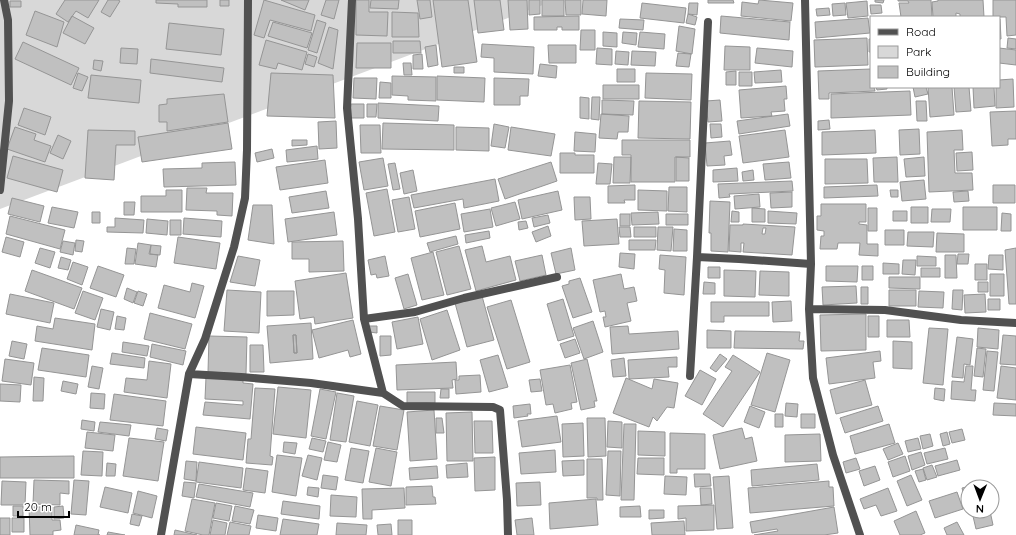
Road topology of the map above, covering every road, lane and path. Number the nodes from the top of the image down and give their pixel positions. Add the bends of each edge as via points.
1 (4, 0) edge
2 (248, 0) edge
3 (352, 0) edge
4 (805, 0) edge
5 (708, 22) dead end
6 (0, 190) edge
7 (697, 257) junction
8 (811, 264) junction
9 (557, 277) dead end
10 (809, 308) junction
11 (364, 319) junction
12 (1016, 323) edge
13 (189, 374) junction
14 (690, 376) dead end
15 (383, 393) junction
16 (161, 535) edge
17 (508, 535) edge
18 (860, 535) edge

1 - 6 street via 8,20 9,101
2 - 13 street via 245,198 234,246 205,339
3 - 11 street via 347,108 358,219
4 - 8 street
5 - 7 street
7 - 8 street
7 - 14 street
8 - 10 street
9 - 11 street via 415,312
10 - 12 street via 885,310 961,320
10 - 18 street via 813,378 833,455
11 - 15 street
13 - 15 street via 311,383
13 - 16 street
15 - 17 street via 403,406 493,407 500,410

